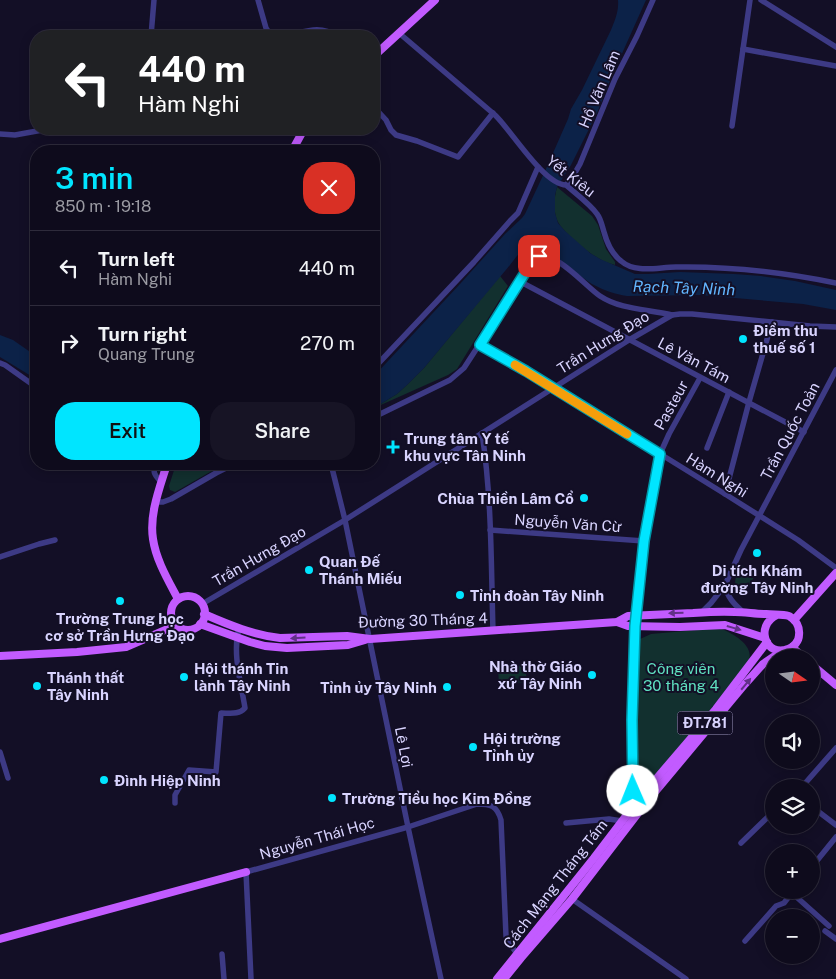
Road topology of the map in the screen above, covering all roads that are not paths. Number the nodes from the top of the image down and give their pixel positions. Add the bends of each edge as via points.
1 (154, 0) edge
2 (258, 0) edge
3 (436, 0) edge
4 (653, 0) edge
5 (750, 0) edge
6 (761, 0) edge
7 (152, 30) edge
8 (267, 30) edge
9 (310, 30) edge
10 (326, 30) edge
11 (399, 33) junction
12 (836, 47) edge
13 (743, 49) junction
14 (380, 50) edge
15 (836, 66) edge
16 (380, 113) edge
17 (493, 113) junction
18 (732, 126) dead end
19 (30, 132) edge
20 (0, 134) edge
21 (538, 167) junction
22 (563, 185) junction
23 (519, 281) junction
24 (836, 283) edge
25 (672, 315) junction
26 (772, 322) junction
27 (836, 326) edge
28 (629, 340) junction
29 (480, 345) junction
30 (380, 362) edge
31 (0, 363) edge
32 (836, 370) edge
33 (700, 378) junction
34 (30, 383) edge
35 (553, 388) junction
36 (729, 392) junction
37 (749, 402) junction
38 (380, 414) edge
39 (804, 432) junction
40 (482, 433) junction
41 (707, 448) dead end
42 (660, 454) junction
43 (154, 470) edge
44 (165, 470) edge
45 (222, 470) edge
46 (332, 470) edge
47 (161, 482) junction
48 (725, 494) junction
49 (156, 502) junction
50 (760, 516) junction
51 (345, 520) junction
52 (490, 530) junction
53 (55, 540) dead end
54 (644, 541) junction
55 (0, 557) edge
56 (836, 568) edge
57 (836, 573) edge
58 (726, 584) junction
59 (178, 599) junction
60 (202, 604) junction
61 (702, 612) junction
62 (743, 612) junction
63 (204, 614) junction
64 (777, 615) junction
65 (636, 616) junction
66 (794, 620) junction
67 (617, 622) junction
68 (200, 624) junction
69 (176, 625) junction
70 (635, 626) junction
71 (239, 628) junction
72 (493, 631) junction
73 (237, 638) junction
74 (370, 639) junction
75 (766, 640) junction
76 (792, 647) joint
77 (775, 649) edge
78 (787, 649) edge
79 (0, 656) edge
80 (765, 663) edge
81 (820, 672) edge
82 (836, 685) edge
83 (836, 748) edge
84 (0, 752) edge
85 (8, 778) dead end
86 (809, 779) edge
87 (642, 802) junction
88 (174, 804) dead end
89 (820, 813) edge
90 (765, 819) edge
91 (566, 823) dead end
92 (625, 823) junction
93 (836, 825) edge
94 (408, 827) junction
95 (836, 836) edge
96 (741, 842) dead end
97 (820, 856) edge
98 (246, 872) junction
99 (585, 876) junction
100 (572, 899) junction
101 (787, 899) edge
102 (800, 899) edge
103 (836, 939) edge
104 (0, 940) edge
105 (745, 941) dead end
106 (222, 954) dead end
107 (519, 956) junction
108 (224, 979) edge
109 (251, 979) edge
110 (441, 979) edge
111 (498, 979) edge
112 (504, 979) edge
113 (686, 979) edge

1 - 7 street
2 - 8 street
3 - 11 main road
4 - 22 street, Hồ Văn Lâm via 580,164 572,178
5 - 13 street
6 - 12 street
9 - 10 street
11 - 14 main road
11 - 17 street, Yết Kiêu
13 - 15 street
13 - 18 street
16 - 17 street via 396,135 458,157
17 - 21 street, Yết Kiêu
19 - 20 street
21 - 22 street, Yết Kiêu
21 - 30 street via 516,217
22 - 24 street, Yết Kiêu via 598,214 609,246 616,257 628,266 746,269
23 - 25 street via 536,257 544,256 566,268 601,297 618,305
23 - 28 street, Lê Văn Tám
23 - 29 street
25 - 26 street, Trần Hưng Đạo
25 - 28 street, Trần Hưng Đạo
26 - 27 street, Trần Hưng Đạo
26 - 37 street
28 - 33 street, Lê Văn Tám
28 - 35 street, Trần Hưng Đạo
29 - 35 street, Hàm Nghi
29 - 38 street via 464,368 450,380
31 - 34 street
32 - 39 street, Trần Quốc Toản
33 - 36 street, Lê Văn Tám
33 - 42 street, Pasteur
35 - 40 street, Trần Hưng Đạo
35 - 42 street, Hàm Nghi
36 - 37 street, Lê Văn Tám
36 - 41 street
37 - 39 street, Lê Văn Tám
37 - 48 street
39 - 50 street, Trần Quốc Toản
40 - 51 street, Trần Hưng Đạo
40 - 52 street
42 - 48 street, Hàm Nghi
42 - 54 street, Pasteur
43 - 47 street
44 - 47 main road
45 - 49 street via 171,499
46 - 51 street, Lê Lợi
47 - 49 main road
48 - 50 street, Hàm Nghi
49 - 59 main road via 153,539 159,561
50 - 56 street, Hàm Nghi
50 - 58 street, Trần Quốc Toản via 740,550
51 - 60 street, Trần Hưng Đạo
51 - 74 street, Lê Lợi
52 - 54 street, Nguyễn Văn Cừ
52 - 72 street
53 - 55 street
54 - 65 street, Pasteur
57 - 66 main road
58 - 61 street, Trần Quốc Toản
58 - 62 street via 730,600
59 - 60 main road via 194,597
59 - 69 main road via 171,612
60 - 63 main road
61 - 62 main road, Đường 30 Tháng 4
61 -> 65 main road, Đường 30 Tháng 4
62 - 64 main road, Đường 30 Tháng 4
63 - 68 main road
63 - 71 main road, Đường 30 Tháng 4
64 - 66 main road
64 - 75 main road via 766,624
65 - 67 main road, Đường 30 Tháng 4
65 - 70 street, Pasteur
66 - 76 main road via 800,634
67 - 70 main road, Đường 30 Tháng 4
67 - 72 main road, Đường 30 Tháng 4
68 - 69 main road via 190,629
68 - 73 main road
69 - 79 main road via 126,647
70 -> 75 main road, Đường 30 Tháng 4 via 725,625
70 - 87 street, Pasteur via 633,791
71 - 73 street
74 -> 71 main road, Đường 30 Tháng 4 via 347,636 280,638
72 - 74 main road, Đường 30 Tháng 4
73 - 74 main road via 286,648 348,646
73 - 88 street via 244,708 239,713 222,713 216,772 189,770
74 - 94 street, Lê Lợi
75 - 77 main road
75 - 87 main road, Cách Mạng Tháng Tám / ĐT.781
76 - 78 main road
87 -> 80 main road, Cách Mạng Tháng Tám / ĐT.781
81 - 82 main road
83 - 86 street
84 - 85 street
87 - 92 main road, Cách Mạng Tháng Tám / ĐT.781
89 - 93 street
90 - 96 street
91 - 92 street via 609,819
92 - 99 main road, Cách Mạng Tháng Tám / ĐT.781
94 - 98 street, Nguyễn Thái Học
94 - 107 street, Nguyễn Thái Học via 477,804 489,805 499,812 506,936
94 - 110 street, Lê Lợi
95 - 97 street
98 - 104 main road, Nguyễn Thái Học
98 - 109 street
99 - 100 main road, Cách Mạng Tháng Tám / ĐT.781
99 - 107 main road, Cách Mạng Tháng Tám / ĐT.781
100 - 107 main road, Cách Mạng Tháng Tám / ĐT.781
100 - 113 street
101 - 105 street via 776,906
102 - 103 street
106 - 108 street
107 - 111 main road, Cách Mạng Tháng Tám / ĐT.781
107 - 112 main road, Cách Mạng Tháng Tám / ĐT.781

